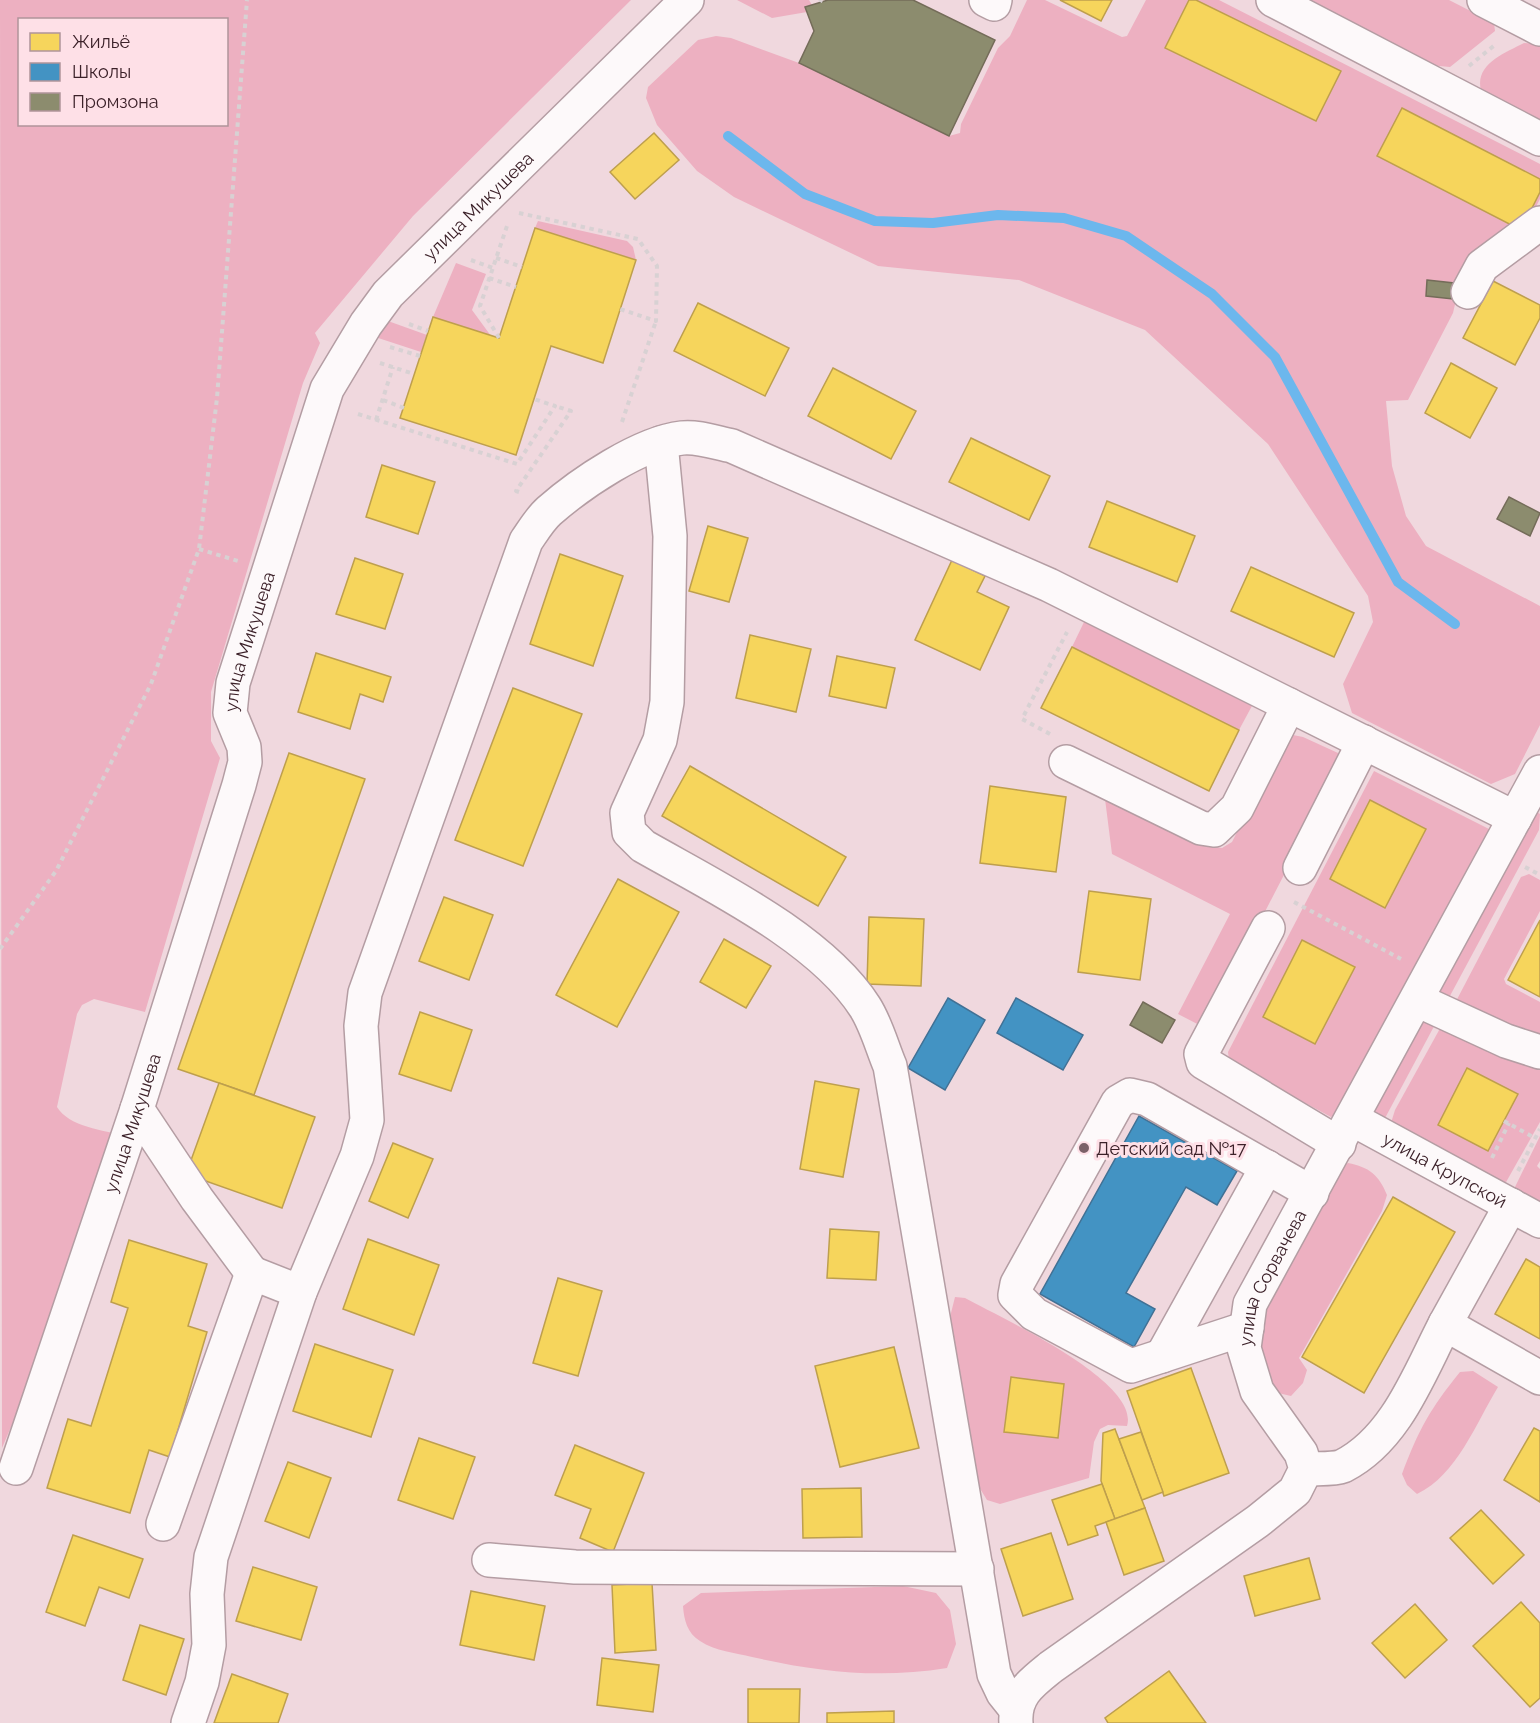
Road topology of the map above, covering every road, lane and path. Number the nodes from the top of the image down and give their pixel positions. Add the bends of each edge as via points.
1 (247, 0) edge
2 (687, 0) edge
3 (986, 0) edge
4 (995, 0) edge
5 (1274, 0) edge
6 (1484, 0) edge
7 (1533, 17) edge
8 (1441, 88) junction
9 (1540, 139) edge
10 (515, 212) dead end
11 (508, 222) dead end
12 (1540, 223) edge
13 (496, 258) junction
14 (522, 267) dead end
15 (489, 278) junction
16 (516, 287) dead end
17 (1468, 292) dead end
18 (620, 309) dead end
19 (656, 321) junction
20 (409, 324) dead end
21 (428, 331) dead end
22 (499, 339) dead end
23 (393, 368) dead end
24 (534, 399) dead end
25 (383, 400) junction
26 (555, 406) junction
27 (404, 408) dead end
28 (358, 414) dead end
29 (376, 420) junction
30 (621, 425) dead end
31 (661, 443) junction
32 (526, 494) dead end
33 (1082, 602) junction
34 (1289, 705) junction
35 (1364, 742) junction
36 (1066, 762) joint
37 (1540, 772) edge
38 (1515, 818) junction
39 (1522, 866) dead end
40 (1300, 868) dead end
41 (1540, 875) edge
42 (1284, 897) dead end
43 (1268, 928) dead end
44 (0, 948) edge
45 (1410, 964) dead end
46 (1417, 1000) junction
47 (1540, 1052) edge
48 (137, 1109) junction
49 (1504, 1121) dead end
50 (1540, 1129) edge
51 (1346, 1131) junction
52 (1535, 1138) junction
53 (1267, 1167) junction
54 (1312, 1193) junction
55 (1507, 1203) junction
56 (1540, 1221) edge
57 (252, 1273) junction
58 (300, 1292) junction
59 (1445, 1324) junction
60 (1247, 1328) junction
61 (1162, 1356) junction
62 (1540, 1378) edge
63 (16, 1468) dead end
64 (1306, 1469) junction
65 (163, 1524) dead end
66 (489, 1560) dead end
67 (977, 1569) junction
68 (1015, 1715) edge
69 (188, 1723) edge

1 - 44 path via 217,398 199,549 151,684 56,871
2 - 48 street, улица Микушева via 388,294 327,389 233,683 230,713 244,747 245,762
3 - 4 street via 994,4
5 - 8 street
6 - 7 street
7 - 8 path
8 - 9 street
10 - 19 path via 638,239 657,266
11 - 13 path
12 - 17 street via 1482,266
13 - 14 path
13 - 15 path
15 - 16 path
15 - 22 path via 480,306
18 - 19 path
19 - 30 path
20 - 21 path
23 - 25 path
24 - 26 path
25 - 27 path
25 - 29 path
26 - 29 path via 517,465
26 - 32 path via 571,411 516,491
28 - 29 path
31 - 33 street via 684,437 732,446
31 - 58 street via 582,486 548,512 526,541 364,993 361,1026 367,1119 357,1156
31 - 67 street via 670,536 668,702 660,740 627,813 629,832 642,846 768,919 825,962 865,1007 891,1066
33 - 34 street
33 - 36 path via 1022,719 1075,746
34 - 35 street
34 - 36 street via 1237,808 1214,830 1201,828
35 - 38 street
35 - 40 street
37 - 38 street, улица Сорвачева
38 - 46 street, улица Сорвачева
39 - 41 path
42 - 45 path
43 - 51 street, улица Крупской via 1201,1054 1203,1062
46 - 47 street via 1506,1041
46 - 51 street, улица Сорвачева
48 - 57 street
48 - 63 street, улица Микушева
49 - 52 path
50 - 52 path
51 - 54 street, улица Сорвачева
51 - 55 street, улица Крупской
52 - 55 path
53 - 54 street
53 - 61 street
53 - 61 street via 1147,1099 1130,1095 1118,1102 1017,1284 1015,1295 1034,1314 1118,1361 1131,1366
54 - 60 street, улица Сорвачева via 1250,1304
55 - 56 street, улица Крупской
55 - 59 street
57 - 58 street
57 - 65 street
58 - 69 street via 211,1557 207,1594 209,1645
59 - 62 street
59 - 64 street via 1399,1411 1372,1446 1341,1467
60 - 61 street
60 - 64 street, улица Сорвачева via 1244,1347 1257,1391 1301,1453
64 - 68 street via 1295,1491 1258,1521 1029,1685
66 - 67 street via 575,1566
67 - 68 street via 994,1674

